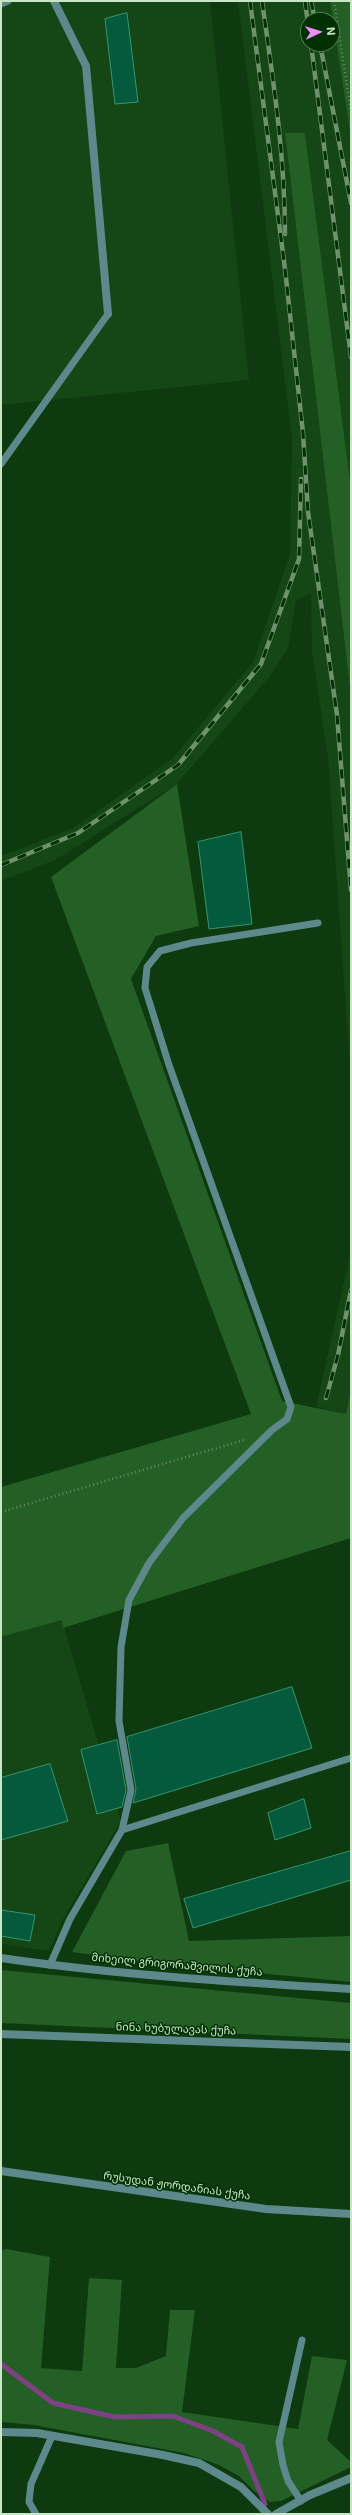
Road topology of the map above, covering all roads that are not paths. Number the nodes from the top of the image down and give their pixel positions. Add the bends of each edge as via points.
1 (8, 1) edge
2 (54, 1) edge
3 (1, 4) edge
4 (108, 314) joint
5 (1, 464) edge
6 (318, 923) dead end
7 (351, 1758) edge
8 (122, 1830) junction
9 (1, 1958) edge
10 (50, 1965) junction
11 (351, 1989) edge
12 (1, 2034) edge
13 (351, 2047) edge
14 (1, 2171) edge
15 (351, 2214) edge
16 (302, 2340) dead end
17 (1, 2432) edge
18 (52, 2436) junction
19 (351, 2478) edge
20 (301, 2501) junction
21 (36, 2514) edge
22 (268, 2514) edge
23 (276, 2514) edge

1 - 3 lane
2 - 4 street via 86,66
4 - 5 lane
6 - 8 lane via 191,943 160,951 147,967 145,988 169,1065 291,1407 287,1419 272,1430 183,1518 149,1563 129,1600 121,1647 119,1721 131,1790
7 - 8 lane
8 - 10 lane via 70,1919
9 - 10 street, მიხეილ გრიგორაშვილის ქუჩა
10 - 11 street, მიხეილ გრიგორაშვილის ქუჩა via 257,1984
12 - 13 street, ნინა ხუბულავას ქუჩა
14 - 15 street, რუსუდან ჟორდანიას ქუჩა via 266,2209
16 - 20 lane via 279,2442 288,2481
17 - 18 street
18 - 21 lane via 31,2484 29,2502
18 - 22 street via 199,2463 241,2487
19 - 20 street
20 - 23 street

